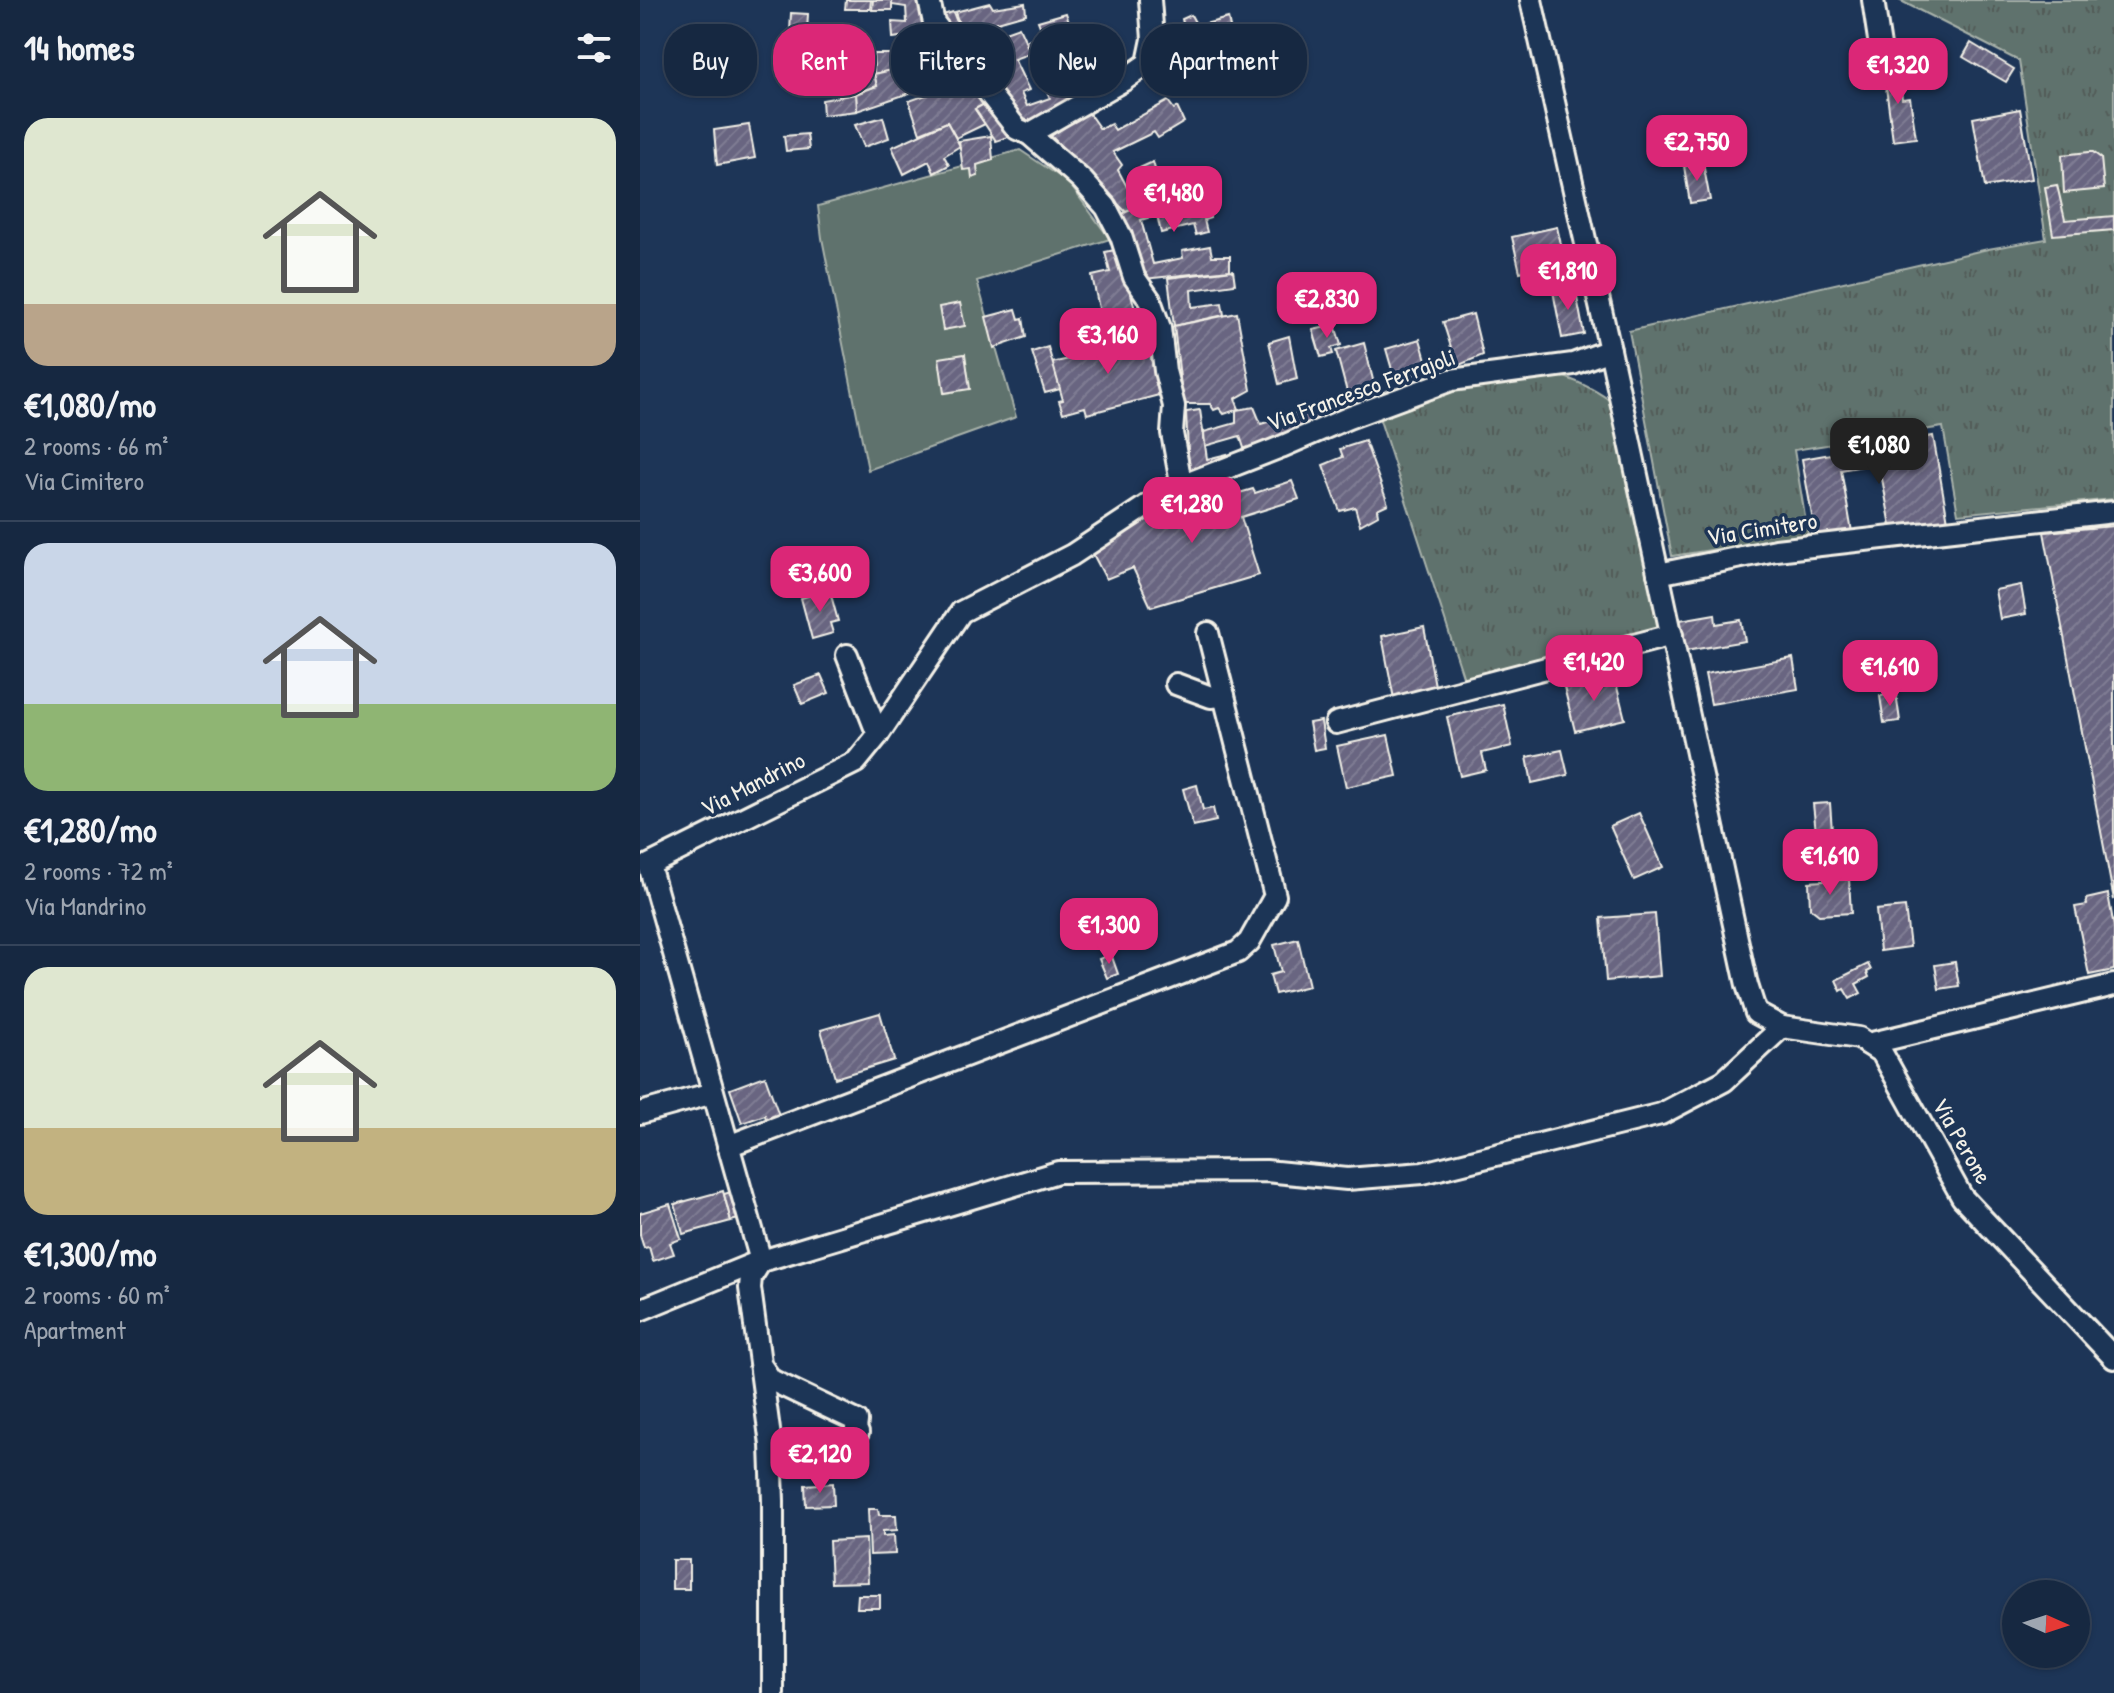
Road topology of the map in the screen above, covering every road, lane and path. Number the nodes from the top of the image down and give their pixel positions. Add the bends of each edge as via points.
1 (929, 0) edge
2 (1150, 0) edge
3 (1531, 0) edge
4 (1873, 0) edge
5 (1881, 53) dead end
6 (1029, 134) junction
7 (1610, 350) junction
8 (1181, 483) junction
9 (2114, 512) edge
10 (1658, 574) junction
11 (1208, 633) dead end
12 (1672, 635) junction
13 (847, 655) dead end
14 (1176, 684) dead end
15 (1224, 696) junction
16 (1336, 723) dead end
17 (878, 735) junction
18 (645, 862) edge
19 (2114, 985) edge
20 (1782, 1027) junction
21 (1868, 1044) junction
22 (713, 1093) junction
23 (640, 1113) edge
24 (728, 1146) junction
25 (761, 1261) junction
26 (640, 1310) edge
27 (2114, 1358) edge
28 (762, 1367) junction
29 (858, 1433) dead end
30 (773, 1693) edge

1 - 6 street via 934,23 1017,129
2 - 6 street via 1153,39 1148,63
3 - 7 street
4 - 5 street
6 - 8 street via 1106,207 1134,277 1150,300 1174,406 1172,433
7 - 8 street, Via Francesco Ferrajoli via 1573,364 1451,380
7 - 10 street
8 - 17 street, Via Mandrino via 1072,555 961,612
9 - 10 street, Via Cimitero via 1776,550
10 - 12 street
11 - 15 street
12 - 16 street
12 - 20 street via 1747,985 1756,1013
13 - 17 street
14 - 15 street via 1211,697
15 - 24 street via 1275,896 1238,952
17 - 18 street, Via Mandrino via 856,762
18 - 22 street, Via Mandrino
19 - 21 street
20 - 21 street via 1859,1038
20 - 25 street via 1724,1081 1661,1114 1423,1173 1347,1179 1266,1171 1058,1172
21 - 27 street, Via Perone via 1882,1053 1962,1197
22 - 23 street
22 - 24 street, Via Mandrino
24 - 25 street, Via Mandrino
25 - 26 street
25 - 28 street via 750,1288
28 - 29 street via 771,1380 857,1421
28 - 30 street via 773,1487

